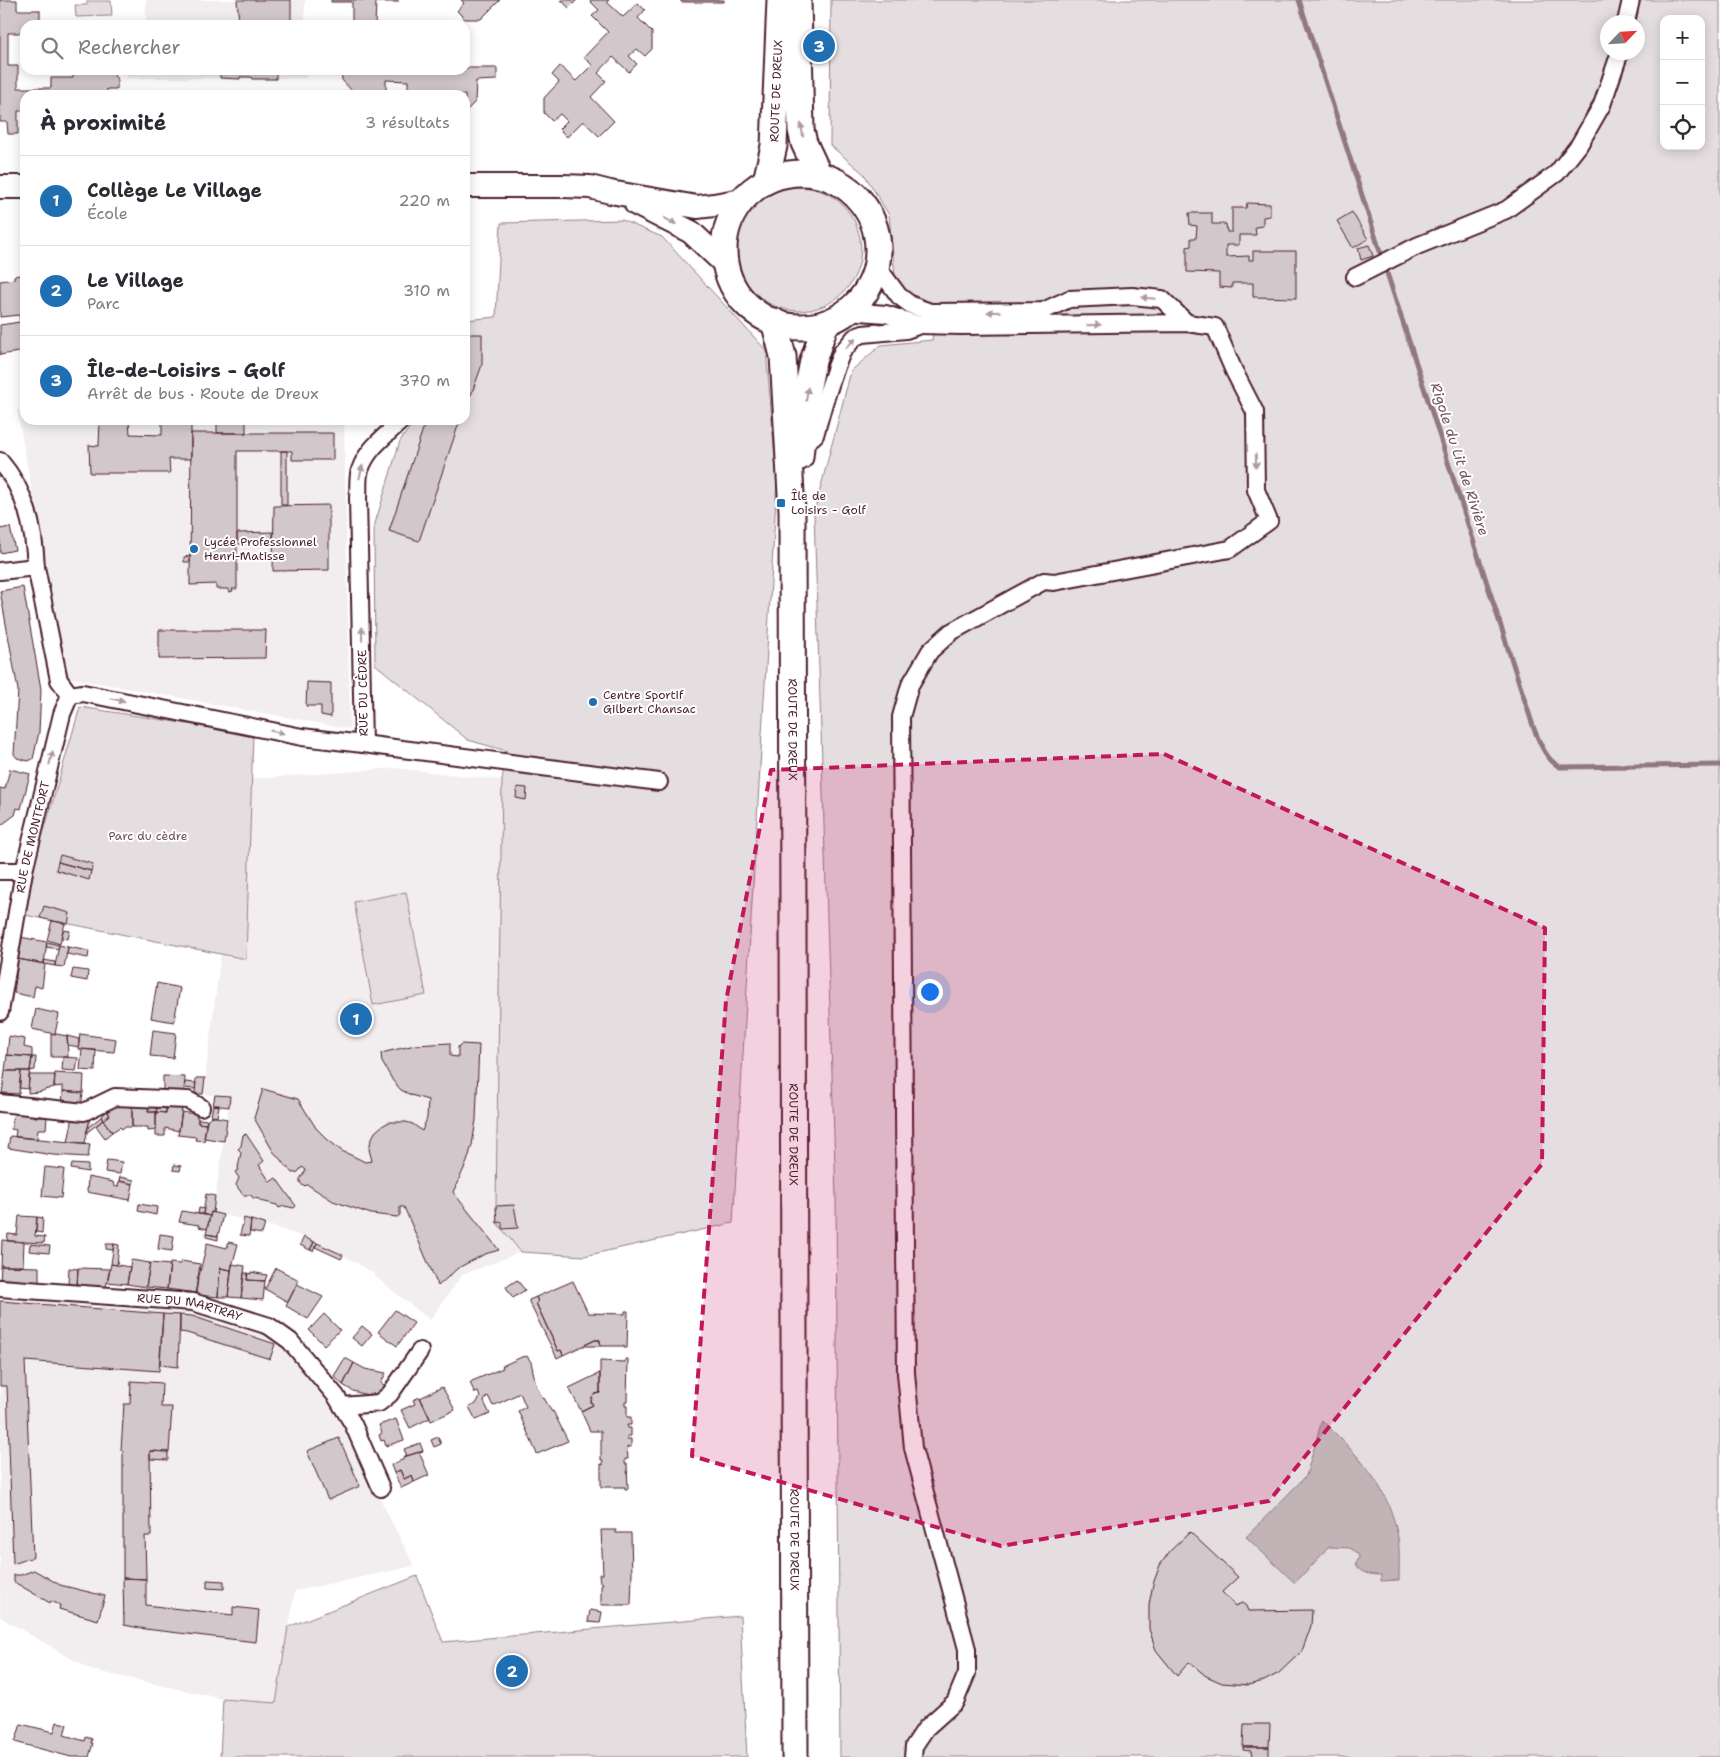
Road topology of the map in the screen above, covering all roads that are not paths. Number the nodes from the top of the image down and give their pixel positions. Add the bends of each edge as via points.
1 (780, 0) edge
2 (798, 0) edge
3 (1631, 0) edge
4 (1628, 15) edge
5 (1617, 60) edge
6 (819, 175) junction
7 (766, 181) junction
8 (470, 186) edge
9 (0, 187) edge
10 (20, 187) edge
11 (610, 192) junction
12 (742, 200) junction
13 (726, 265) junction
14 (876, 265) junction
15 (1355, 277) dead end
16 (848, 311) junction
17 (774, 322) junction
18 (826, 322) junction
19 (1186, 323) junction
20 (920, 325) junction
21 (396, 425) edge
22 (801, 447) junction
23 (0, 461) edge
24 (792, 511) junction
25 (36, 567) junction
26 (0, 571) edge
27 (70, 694) junction
28 (363, 744) junction
29 (659, 782) dead end
30 (0, 871) edge
31 (24, 871) junction
32 (0, 1012) edge
33 (0, 1103) edge
34 (201, 1107) dead end
35 (0, 1288) edge
36 (420, 1350) dead end
37 (342, 1406) junction
38 (381, 1488) dead end
39 (795, 1757) edge
40 (913, 1757) edge

1 - 7 main road, ROUTE DE DREUX via 774,146
6 -> 2 main road, ROUTE DE DREUX via 801,130
3 - 4 street
5 - 15 street via 1602,105 1580,145 1556,173 1506,210 1417,246
6 - 7 main road via 783,175
6 - 14 main road via 845,187 869,213 876,234
7 - 12 main road
8 - 11 main road via 563,186
9 - 10 main road
11 - 12 main road via 697,207
11 -> 13 main road via 691,232
12 - 13 main road via 729,223 724,244
13 - 17 main road via 734,288 750,307
14 - 16 main road via 871,283
19 -> 14 street via 1162,299 1132,296 1069,299 1043,311 930,312 898,296
16 - 18 main road
16 - 20 street via 886,314
17 - 18 main road via 789,326
17 - 24 main road, ROUTE DE DREUX via 783,356
22 -> 18 main road, ROUTE DE DREUX via 807,391
20 -> 19 street
19 -> 40 street via 1215,327 1255,412 1256,490 1269,521 1230,549 1054,582 1044,581 951,632 930,652 910,685 901,717 906,1373 914,1448 967,1649 967,1673 955,1702 926,1728 914,1746
22 -> 20 street via 815,435 842,352 855,337
28 -> 21 street, RUE DU CÈDRE via 359,471 377,442
22 - 24 main road, ROUTE DE DREUX
23 - 25 street via 20,488 27,507 35,539
24 - 39 main road, ROUTE DE DREUX
25 - 26 street
25 - 27 street via 59,680
27 -> 28 street, RUE DU CÈDRE via 83,693 302,736
31 -> 27 street, RUE DE MONTFORT via 62,714
28 - 29 street
30 - 31 street
31 - 32 street, RUE DE MONTFORT
33 - 34 street via 84,1112 115,1097 188,1100
35 - 37 street, RUE DU MARTRAY via 193,1302 269,1326 290,1340
36 - 37 street via 390,1394 379,1404
37 - 38 street, RUE DU MARTRAY

